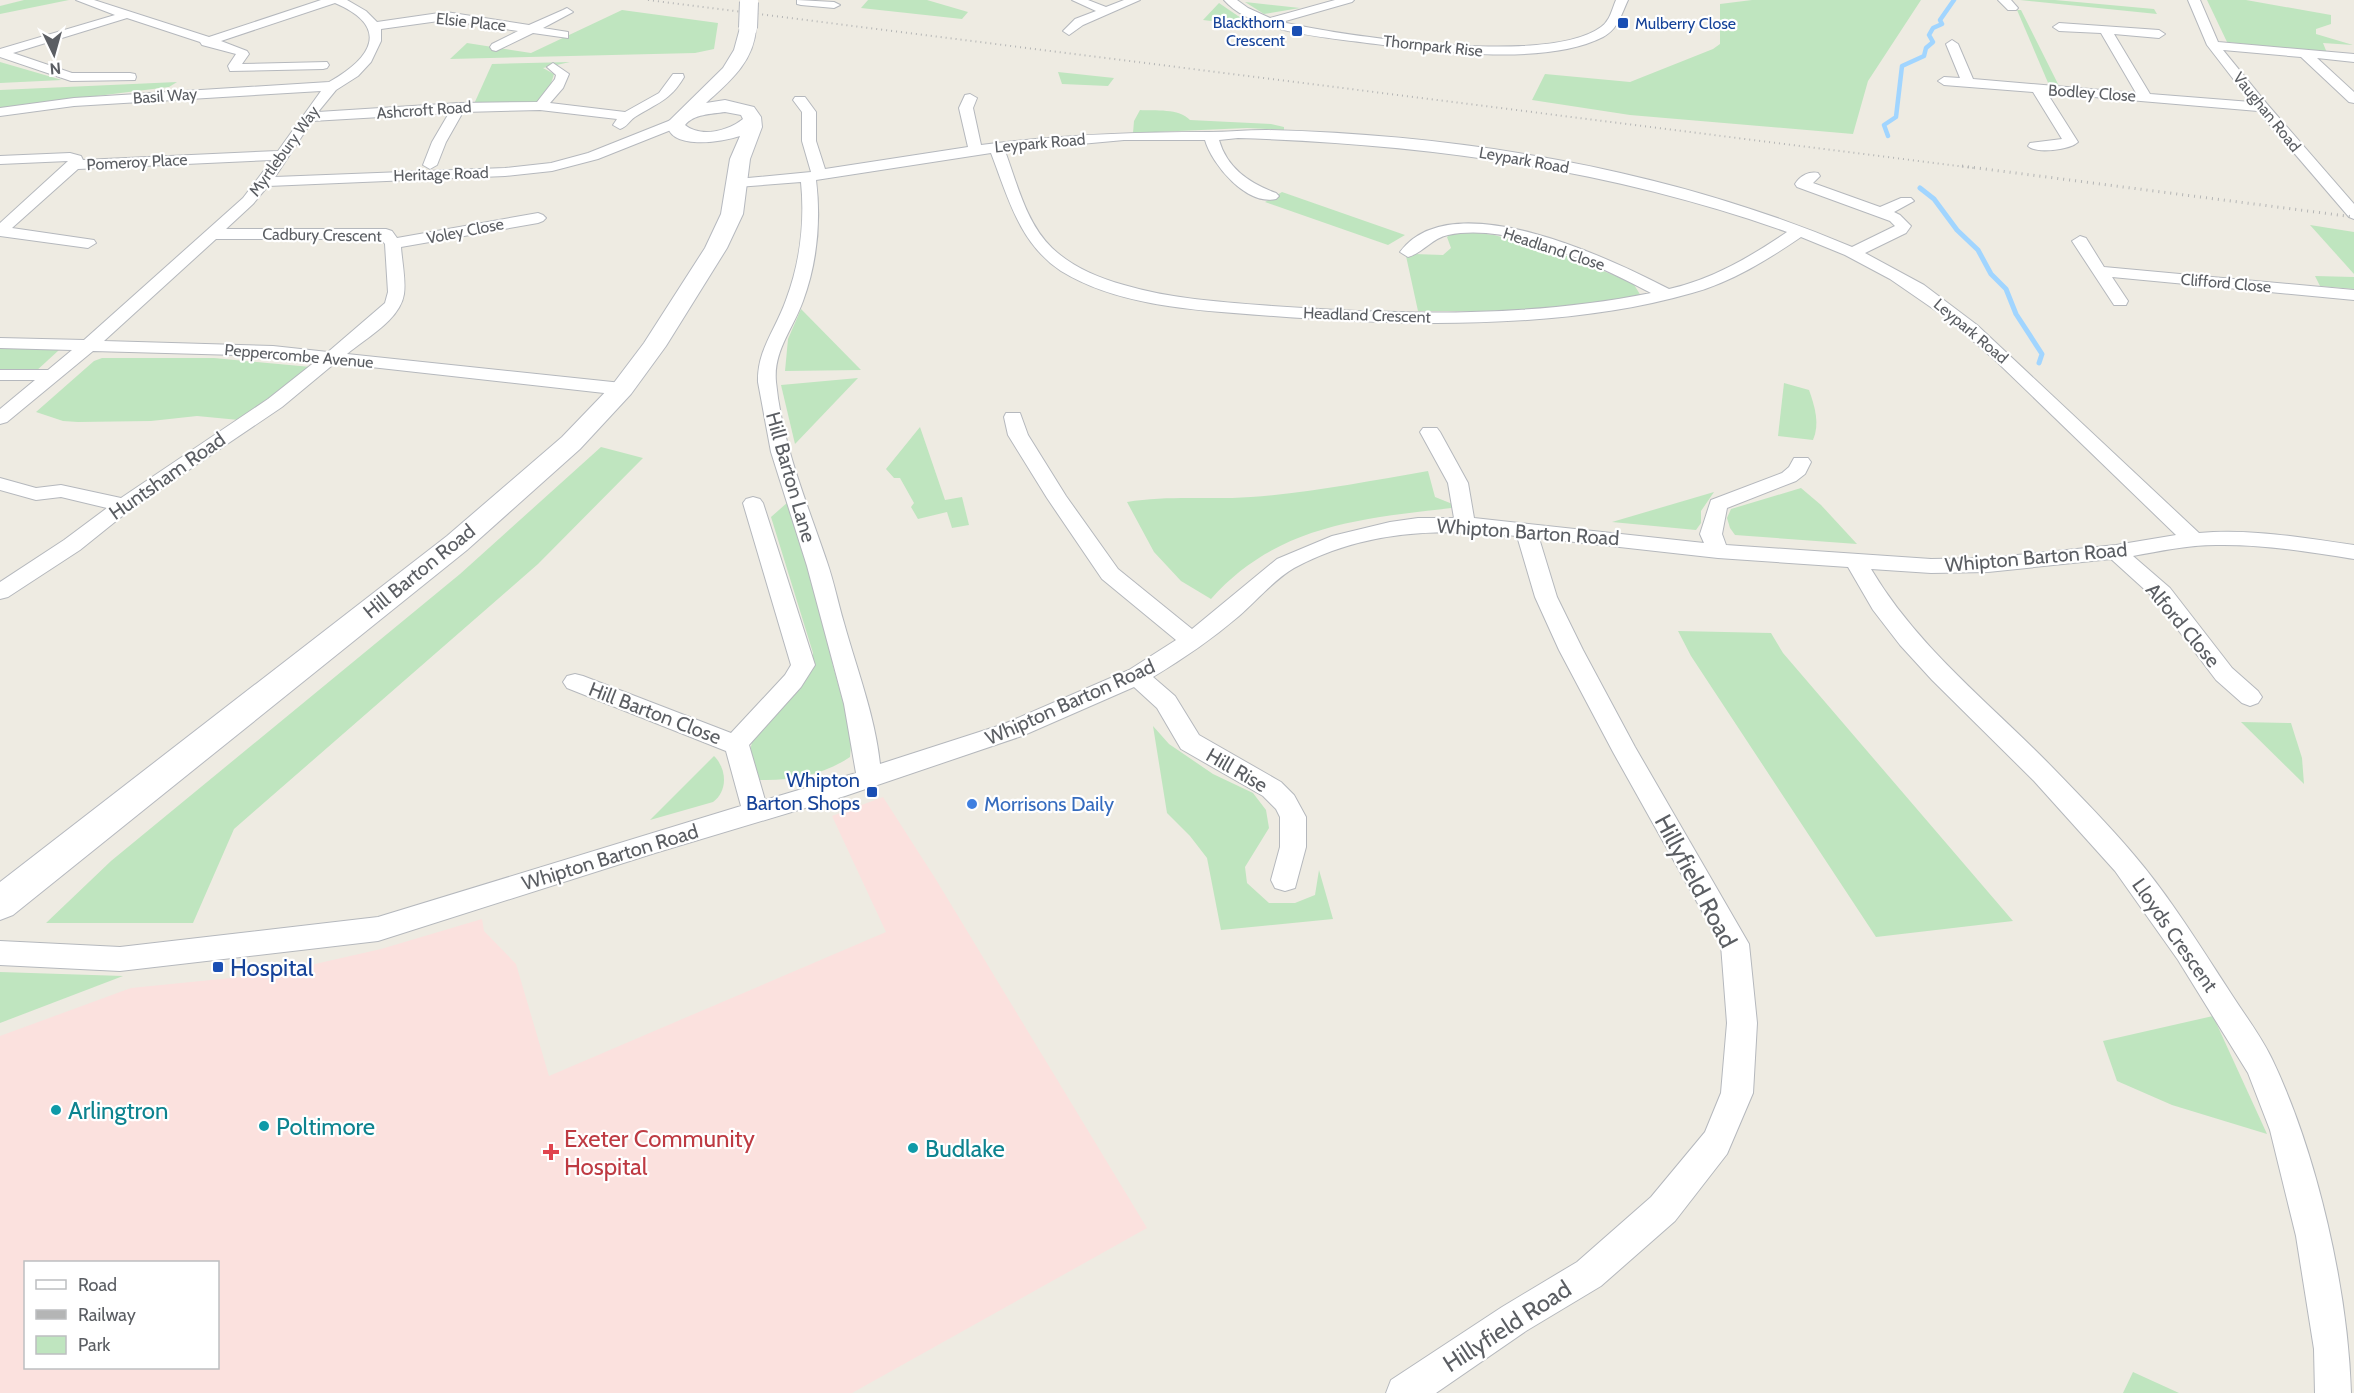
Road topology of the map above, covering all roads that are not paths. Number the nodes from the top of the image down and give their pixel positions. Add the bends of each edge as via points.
1 (82, 0) edge
2 (335, 0) edge
3 (1078, 0) edge
4 (1134, 0) edge
5 (1230, 0) edge
6 (1348, 0) edge
7 (1622, 0) edge
8 (2194, 0) edge
9 (748, 1) edge
10 (801, 2) dead end
11 (820, 2) edge
12 (834, 5) dead end
13 (1104, 10) junction
14 (567, 12) dead end
15 (126, 15) junction
16 (1271, 21) junction
17 (374, 26) junction
18 (2059, 27) dead end
19 (531, 29) junction
20 (2105, 30) junction
21 (1069, 31) dead end
22 (2159, 34) dead end
23 (564, 35) dead end
24 (206, 42) junction
25 (1952, 44) dead end
26 (2213, 45) junction
27 (496, 47) dead end
28 (0, 53) edge
29 (2304, 53) junction
30 (2354, 58) edge
31 (323, 65) dead end
32 (553, 66) dead end
33 (130, 77) dead end
34 (678, 77) dead end
35 (722, 81) junction
36 (1944, 81) dead end
37 (1968, 83) junction
38 (332, 86) junction
39 (2038, 89) junction
40 (2145, 97) junction
41 (970, 98) dead end
42 (2354, 99) edge
43 (800, 100) dead end
44 (540, 106) junction
45 (725, 106) junction
46 (459, 107) junction
47 (2262, 107) junction
48 (0, 112) edge
49 (308, 117) junction
50 (752, 121) junction
51 (685, 124) junction
52 (716, 136) junction
53 (1210, 136) junction
54 (2035, 146) dead end
55 (996, 147) junction
56 (975, 149) junction
57 (282, 155) junction
58 (0, 160) edge
59 (74, 165) junction
60 (430, 165) dead end
61 (739, 171) junction
62 (813, 176) junction
63 (1813, 176) dead end
64 (265, 182) junction
65 (1271, 196) dead end
66 (1906, 201) dead end
67 (1882, 212) junction
68 (2354, 214) edge
69 (538, 218) dead end
70 (0, 231) edge
71 (1798, 232) junction
72 (213, 234) junction
73 (2080, 241) dead end
74 (88, 243) dead end
75 (393, 244) junction
76 (1408, 252) dead end
77 (1851, 253) junction
78 (2099, 271) junction
79 (1666, 294) junction
80 (2354, 295) edge
81 (2120, 301) dead end
82 (0, 343) edge
83 (87, 347) junction
84 (332, 357) junction
85 (0, 375) edge
86 (50, 375) junction
87 (622, 389) junction
88 (1013, 417) dead end
89 (0, 418) edge
90 (1430, 432) dead end
91 (1801, 462) dead end
92 (0, 484) edge
93 (753, 503) dead end
94 (124, 505) junction
95 (1465, 524) junction
96 (1525, 529) junction
97 (2194, 540) junction
98 (1718, 551) junction
99 (2116, 552) junction
100 (2354, 552) edge
101 (1856, 562) junction
102 (0, 592) edge
103 (1191, 640) junction
104 (1137, 676) junction
105 (575, 682) dead end
106 (2250, 697) dead end
107 (735, 744) junction
108 (869, 778) junction
109 (756, 813) junction
110 (1285, 880) dead end
111 (0, 904) edge
112 (0, 953) edge
113 (1404, 1393) edge
114 (2333, 1393) edge

1 - 15 street
2 - 17 street via 361,12
2 - 24 street
3 - 13 street
4 - 13 street
5 - 16 street, Thornpark Rise
6 - 16 street
7 - 16 street, Thornpark Rise via 1607,29 1593,36 1518,51 1420,47 1307,31
8 - 26 street, Vaughan Road
9 - 35 main road, bridge via 748,28 740,56
10 - 11 street
11 - 12 street
13 - 21 street
14 - 19 street, Elsie Place
15 - 24 street
15 - 28 street
17 - 19 street, Elsie Place via 446,16
17 - 38 street, Myrtlebury Way via 376,36 365,61 352,75
18 - 20 street
19 - 23 street, Elsie Place
19 - 27 street, Elsie Place
20 - 22 street
20 - 40 street, Bodley Close
24 - 31 street via 242,52 235,68
25 - 37 street
26 - 29 street
26 - 47 street, Vaughan Road
28 - 33 street via 71,77
29 - 30 street
29 - 42 street
32 - 44 street via 563,74 556,89
34 - 44 street, Ashcroft Road via 663,97 623,121
35 - 45 main road via 717,95
35 - 51 main road via 698,101
36 - 37 street, Bodley Close
37 - 39 street, Bodley Close
38 - 48 street, Basil Way via 74,102
38 - 49 street, Myrtlebury Way
39 - 40 street, Bodley Close
39 - 54 street, Bodley Close via 2071,142
40 - 47 street, Bodley Close
41 - 56 street via 966,108
43 - 62 street, Hill Barton Lane via 809,112
44 - 46 street, Ashcroft Road
45 - 50 main road via 747,111
45 - 51 main road via 706,108
46 - 49 street, Ashcroft Road
46 - 60 street
47 - 68 street, Vaughan Road
49 - 57 street, Myrtlebury Way
50 - 52 main road via 739,130
50 - 61 main road, Hill Barton Road
51 - 52 main road
51 - 64 street, Heritage Road via 567,163 530,170
52 - 61 main road via 728,143
53 - 55 street, Leypark Road via 1172,134
53 - 65 street via 1230,173 1250,189
53 - 71 street, Leypark Road via 1341,138 1489,153 1654,186
55 - 56 street, Leypark Road
55 - 79 street, Headland Crescent via 1030,233 1047,252 1089,278 1137,293 1253,309 1415,318 1587,309
56 - 62 street, Leypark Road
57 - 59 street, Pomeroy Place
57 - 64 street, Myrtlebury Way
58 - 59 street, Pomeroy Place via 70,157 76,159
59 - 70 street
61 - 62 street, Leypark Road
61 - 87 main road, Hill Barton Road via 732,214 716,248
62 - 108 street, Hill Barton Lane via 808,240 799,284 766,360 767,382 796,505 819,569 858,706
63 - 67 street via 1802,184
64 - 72 street, Myrtlebury Way
66 - 67 street
67 - 77 street via 1903,226 1900,231
69 - 75 street, Voley Close
70 - 74 street
71 - 77 street, Leypark Road
71 - 79 street, Headland Crescent via 1736,271
72 - 75 street, Cadbury Crescent via 382,233
72 - 83 street, Myrtlebury Way
73 - 78 street
75 - 84 street, Cadbury Crescent via 393,304
76 - 79 street, Headland Close via 1423,239 1443,231 1502,231 1597,261
77 - 97 street, Leypark Road via 1891,272 1961,319
78 - 80 street, Clifford Close
78 - 81 street
82 - 83 street, Peppercombe Avenue
83 - 84 street, Peppercombe Avenue via 231,348
83 - 86 street
84 - 87 street, Peppercombe Avenue
84 - 94 street, Huntsham Road via 275,403
85 - 86 street
86 - 89 street
87 - 111 main road, Hill Barton Road via 571,443 457,543
88 - 103 street via 1018,435 1063,508 1110,574
90 - 95 street via 1458,483
91 - 98 street via 1789,477 1718,504 1711,534
92 - 94 street via 36,494 61,491
93 - 107 street via 803,665
94 - 102 street, Huntsham Road
95 - 96 street, Whipton Barton Road
95 - 103 street, Whipton Barton Road via 1390,529 1323,547 1285,564
96 - 98 street, Whipton Barton Road
96 - 113 street, Hillyfield Road via 1546,597 1571,650 1735,944 1742,1023 1737,1093 1716,1143 1663,1209 1589,1274
97 - 99 street, Whipton Barton Road
97 - 100 street, Whipton Barton Road via 2262,541
98 - 101 street, Whipton Barton Road
99 - 101 street, Whipton Barton Road via 1988,565
99 - 106 street, Alford Close via 2162,593 2224,674
101 - 114 street, Lloyds Crescent via 1881,605 1916,648 2043,774 2125,863 2188,951 2260,1066 2286,1130 2313,1236 2332,1349
103 - 104 street, Whipton Barton Road
104 - 108 street, Whipton Barton Road via 1013,730
104 - 110 street, Hill Rise via 1166,702 1190,742 1272,789 1285,802 1293,817 1293,847
105 - 107 street, Hill Barton Close
107 - 109 street
108 - 109 street, Whipton Barton Road
109 - 112 street, Whipton Barton Road via 378,929 120,959

